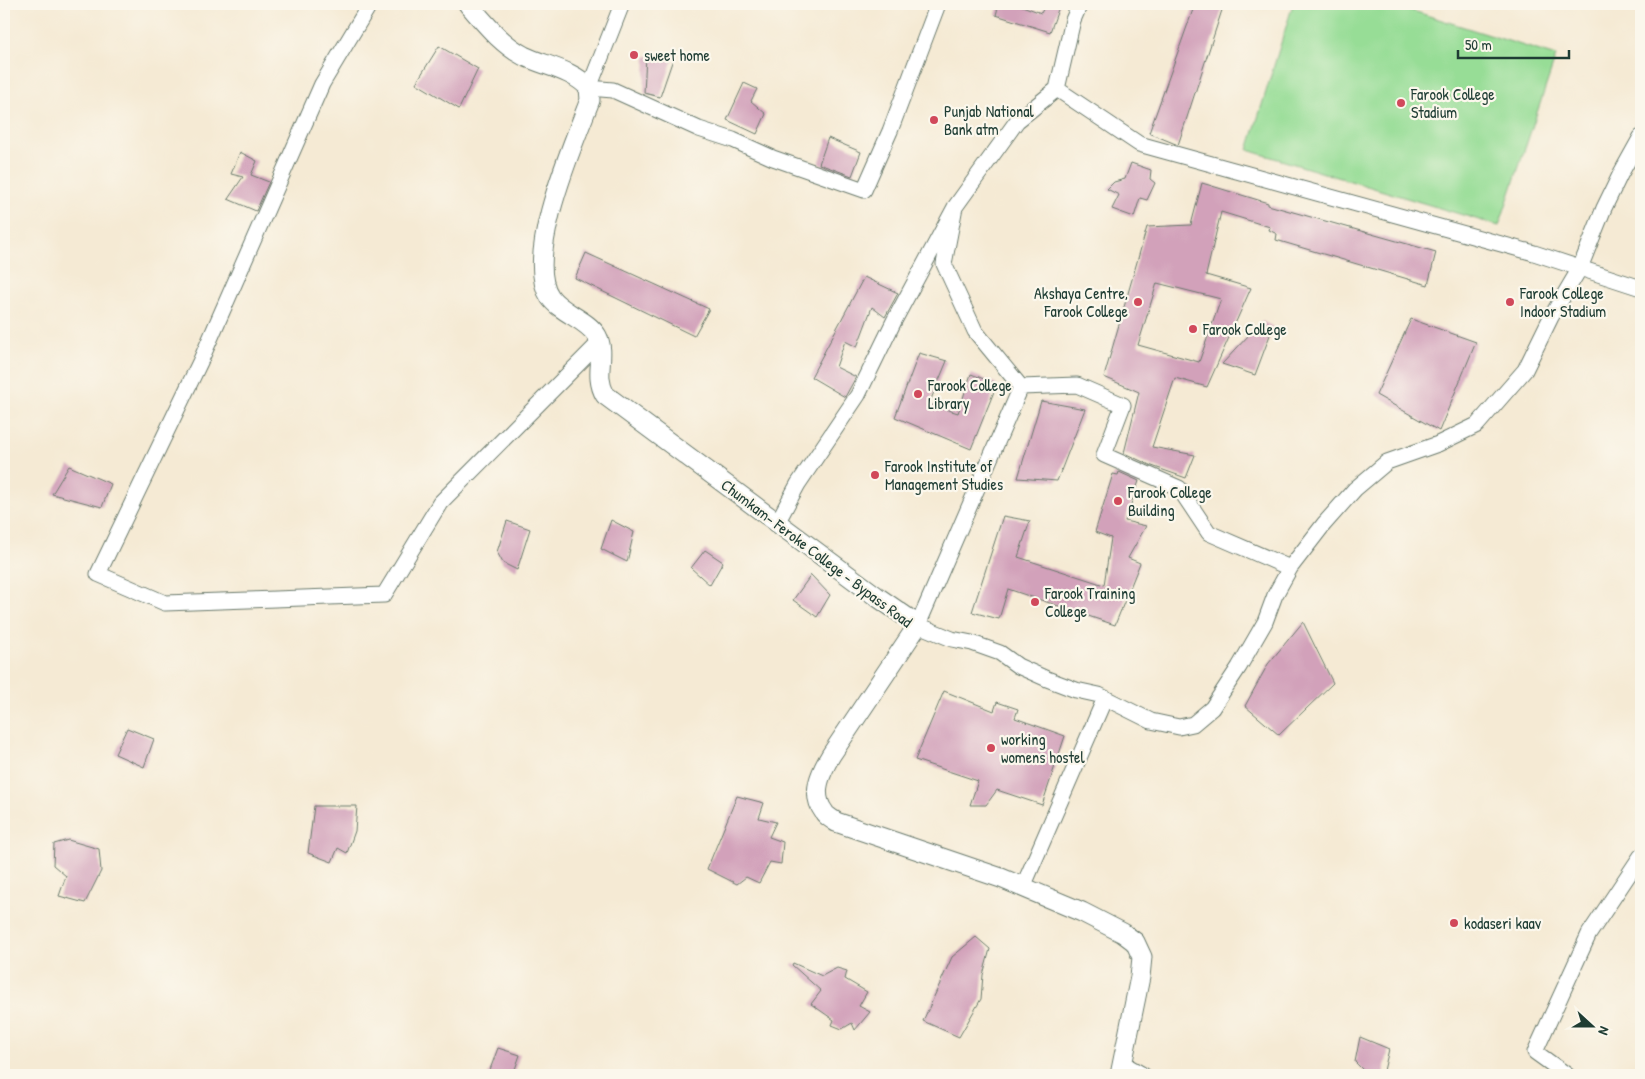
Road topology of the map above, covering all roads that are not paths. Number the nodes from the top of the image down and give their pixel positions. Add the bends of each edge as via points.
1 (370, 4) edge
2 (468, 4) edge
3 (622, 4) edge
4 (938, 4) edge
5 (1080, 4) edge
6 (589, 88) junction
7 (1057, 89) junction
8 (1641, 137) edge
9 (955, 206) junction
10 (1580, 268) junction
11 (1641, 288) edge
12 (600, 342) junction
13 (1021, 387) junction
14 (778, 523) junction
15 (1290, 568) junction
16 (918, 625) junction
17 (1105, 698) junction
18 (1641, 856) edge
19 (1023, 887) junction
20 (1121, 1069) edge
21 (1143, 1075) edge
22 (1567, 1075) edge

1 - 12 street via 322,84 200,362 98,574 165,603 384,595 440,503
2 - 6 main road via 498,37 522,55 576,77
3 - 6 street
4 - 6 street via 864,190 699,129 613,90
5 - 7 street via 1073,20
6 - 12 main road via 590,100 554,200 542,274 551,299 596,333
7 - 9 street via 1017,122
7 - 10 street via 1139,144
8 - 10 street via 1604,208
9 - 13 street via 944,264 975,331
9 - 14 street via 858,396 798,484
10 - 11 street
10 - 15 street via 1525,370 1476,425 1438,444 1387,462 1356,489
12 - 14 main road, Chumkam- Feroke College - Bypass Road via 599,378 605,395
13 - 15 street via 1077,384 1123,405 1104,455 1179,488 1209,533
13 - 16 street
14 - 16 main road, Chumkam- Feroke College - Bypass Road
15 - 17 street via 1265,622 1239,667 1212,708 1193,724 1179,726 1151,721
16 - 17 street via 1000,653 1018,666 1047,679
16 - 19 main road, Chumkam- Feroke College - Bypass Road via 830,755 822,770 817,798 824,812 836,822
17 - 19 street
18 - 22 street via 1589,934 1535,1052
19 - 20 main road, Chumkam- Feroke College - Bypass Road via 1123,932 1135,942 1142,957 1140,978
20 - 21 street

